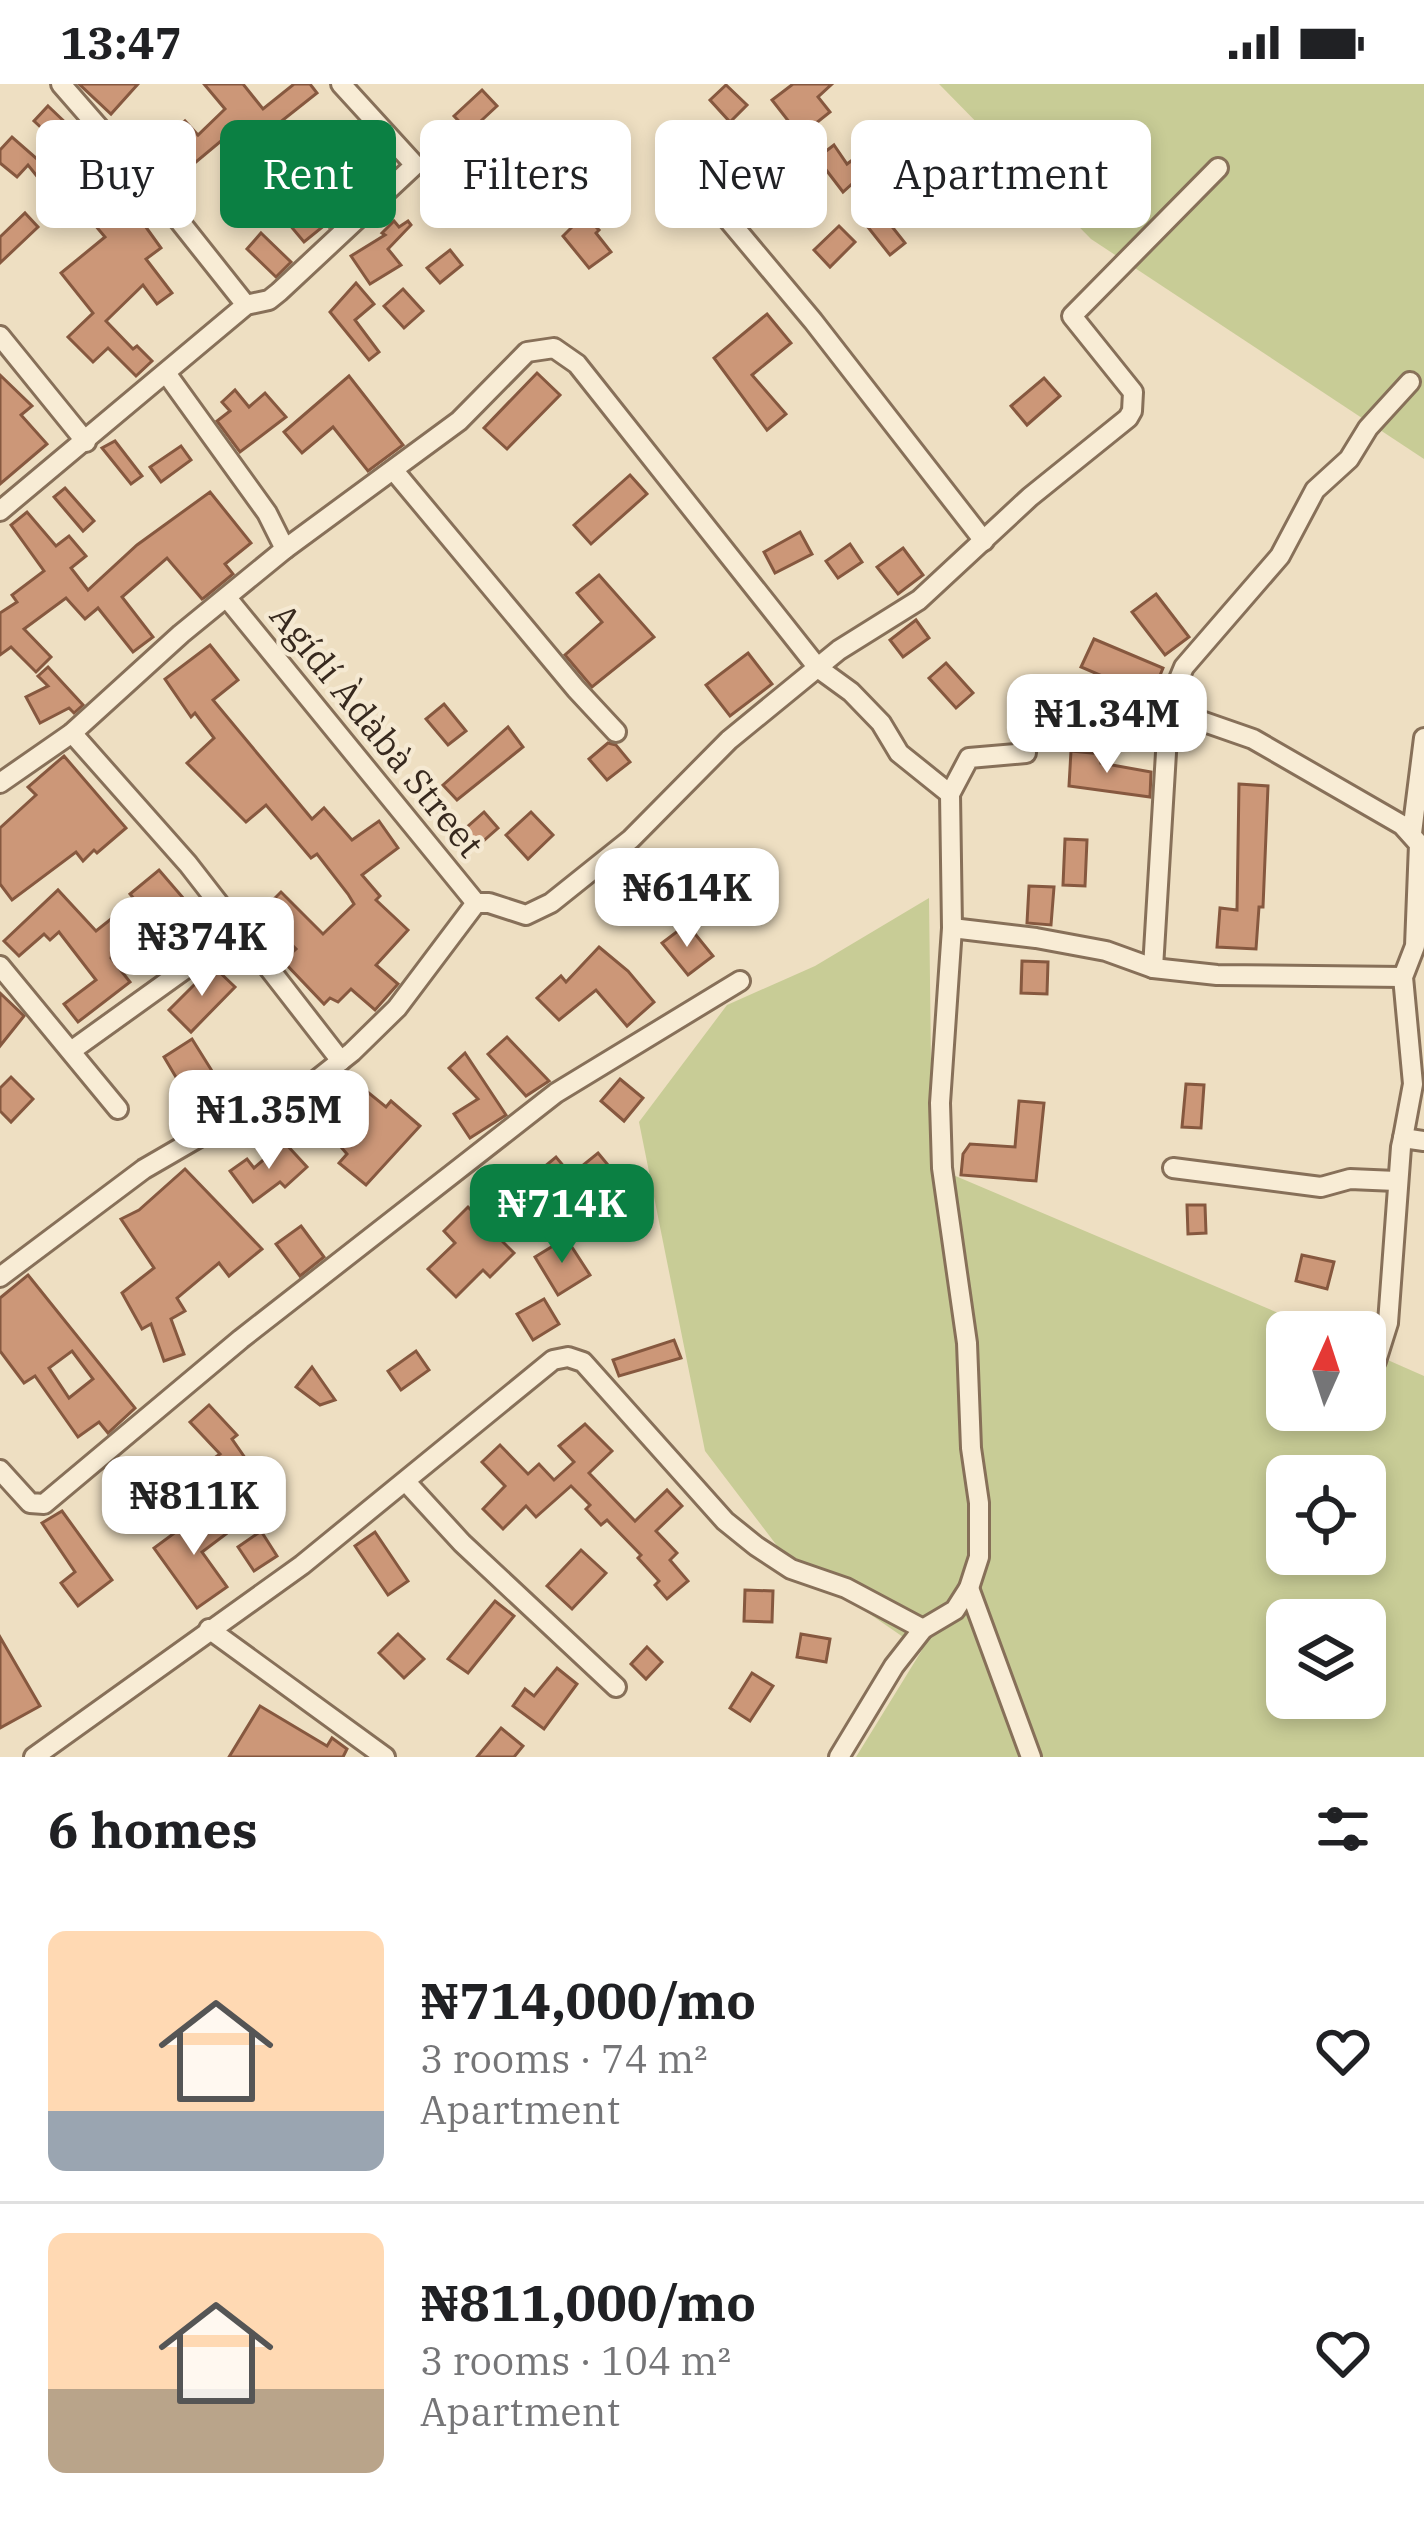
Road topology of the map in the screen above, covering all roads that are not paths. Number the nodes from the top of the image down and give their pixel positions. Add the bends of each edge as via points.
1 (61, 84) edge
2 (341, 84) edge
3 (1218, 168) dead end
4 (735, 228) edge
5 (246, 305) junction
6 (0, 336) edge
7 (166, 373) junction
8 (1410, 382) dead end
9 (86, 442) junction
10 (395, 472) junction
11 (0, 511) edge
12 (984, 541) junction
13 (285, 549) junction
14 (227, 598) junction
15 (818, 668) junction
16 (1169, 703) junction
17 (616, 732) dead end
18 (72, 734) junction
19 (1424, 738) edge
20 (1026, 753) dead end
21 (0, 783) edge
22 (950, 794) junction
23 (1412, 832) junction
24 (476, 903) junction
25 (952, 928) junction
26 (238, 931) junction
27 (1420, 946) edge
28 (1153, 968) junction
29 (3, 976) edge
30 (1403, 977) junction
31 (740, 981) dead end
32 (71, 1052) junction
33 (341, 1060) junction
34 (118, 1108) dead end
35 (1403, 1138) junction
36 (1424, 1141) edge
37 (1173, 1168) dead end
38 (1396, 1181) junction
39 (0, 1276) edge
40 (1386, 1329) edge
41 (0, 1470) edge
42 (407, 1483) junction
43 (969, 1588) junction
44 (923, 1629) junction
45 (208, 1630) junction
46 (616, 1687) dead end
47 (34, 1757) edge
48 (386, 1757) edge
49 (839, 1757) edge
50 (1031, 1757) edge

1 - 5 street
2 - 5 street via 415,165 279,292
3 - 12 street via 1072,316 1133,392 1132,411
4 - 12 street
5 - 7 street
6 - 9 street
7 - 9 street
7 - 13 street
8 - 16 street via 1315,490 1280,556 1184,667
9 - 11 street
10 - 13 street
10 - 15 street via 526,352 564,352
10 - 17 street
12 - 15 street via 919,600
13 - 14 street
14 - 18 street
14 - 24 street, Agídí Àdàbà Street
15 - 22 street via 881,723 898,753
15 - 24 street via 551,903 526,915
16 - 23 street via 1253,739
16 - 28 street
18 - 21 street
18 - 26 street
19 - 23 street
20 - 22 street via 969,758
22 - 25 street
23 - 27 street via 1420,856
24 - 33 street via 397,1008
25 - 28 street via 1106,951
25 - 43 street via 941,1146 979,1503 979,1557
26 - 32 street
26 - 33 street
27 - 30 street
28 - 30 street
29 - 32 street
30 - 35 street via 1413,1084
31 - 41 street via 556,1093 44,1504 30,1504
32 - 34 street
33 - 39 street via 299,1094 213,1129 145,1169
35 - 36 street
35 - 38 street
37 - 38 street via 1322,1187
38 - 40 street
42 - 44 street via 553,1360 568,1357 583,1362 756,1546
42 - 45 street
42 - 46 street
43 - 44 street via 955,1610
43 - 50 street
44 - 49 street
45 - 47 street
45 - 48 street

